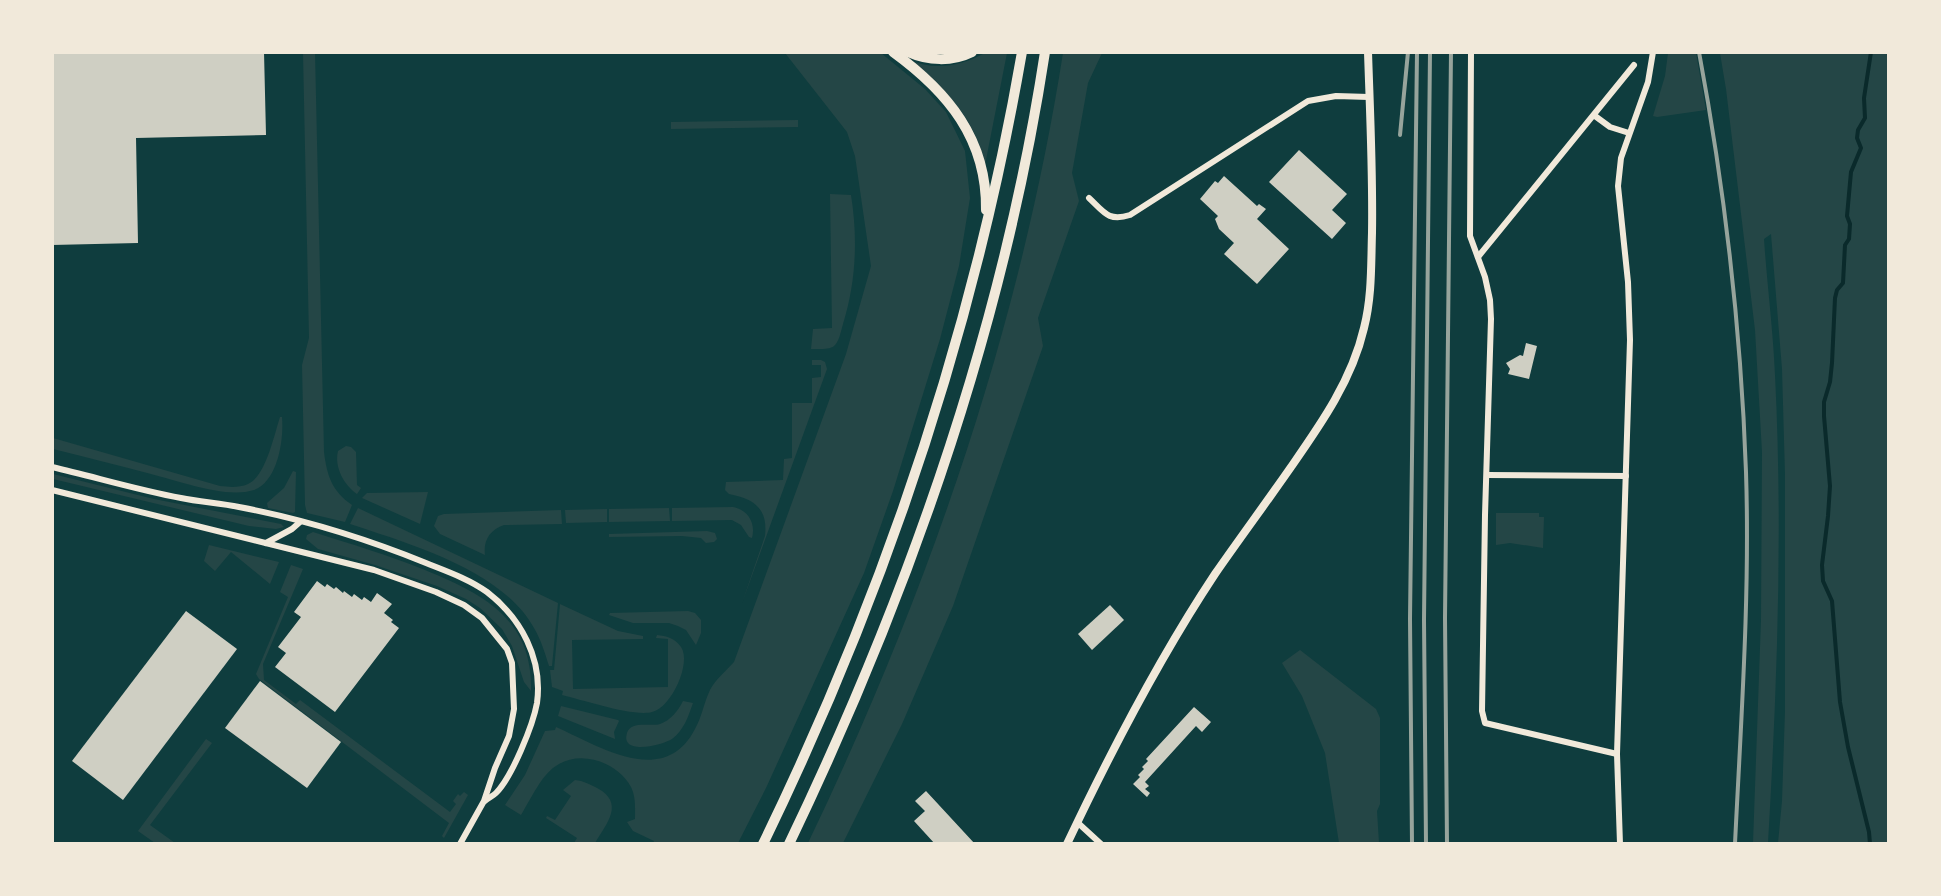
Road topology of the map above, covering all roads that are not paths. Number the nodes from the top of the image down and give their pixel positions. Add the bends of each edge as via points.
1 (893, 52) edge
2 (908, 52) edge
3 (972, 52) edge
4 (1022, 52) edge
5 (1045, 52) edge
6 (1368, 52) edge
7 (1471, 52) edge
8 (1653, 52) edge
9 (1634, 64) dead end
10 (1369, 97) junction
11 (1595, 116) junction
12 (1629, 133) junction
13 (1089, 198) dead end
14 (982, 246) junction
15 (1478, 257) junction
16 (52, 467) edge
17 (1487, 475) junction
18 (1626, 476) junction
19 (52, 490) edge
20 (300, 522) junction
21 (265, 543) junction
22 (1617, 754) junction
23 (484, 801) junction
24 (1077, 822) junction
25 (460, 843) edge
26 (763, 843) edge
27 (789, 843) edge
28 (1067, 843) edge
29 (1101, 843) edge
30 (1620, 843) edge

1 - 14 highway via 940,93 971,136 986,196
2 - 3 highway via 920,58 937,59
4 - 14 highway
5 - 27 highway via 1003,258 945,461 881,635
6 - 10 street
7 - 15 street via 1470,236
8 - 12 street via 1648,82
9 - 11 street
10 - 13 street via 1336,96 1308,101 1130,215 1117,219 1108,216
10 - 24 street via 1371,272 1368,309 1357,351 1316,431 1172,643
11 - 12 street via 1610,127
11 - 15 street
12 - 18 street via 1618,186 1630,340
14 - 26 highway via 939,404 895,535 832,693
15 - 17 street via 1488,289 1491,319
16 - 20 street
17 - 18 street
17 - 22 street via 1482,711 1485,723
18 - 22 street
19 - 21 street
20 - 21 street
20 - 23 street via 406,555 467,581 486,592 519,624 535,664 536,711 518,756 496,793
21 - 23 street via 374,570 436,592 472,610 491,627 512,663 514,709
22 - 30 street
23 - 25 street
24 - 28 street
24 - 29 street

